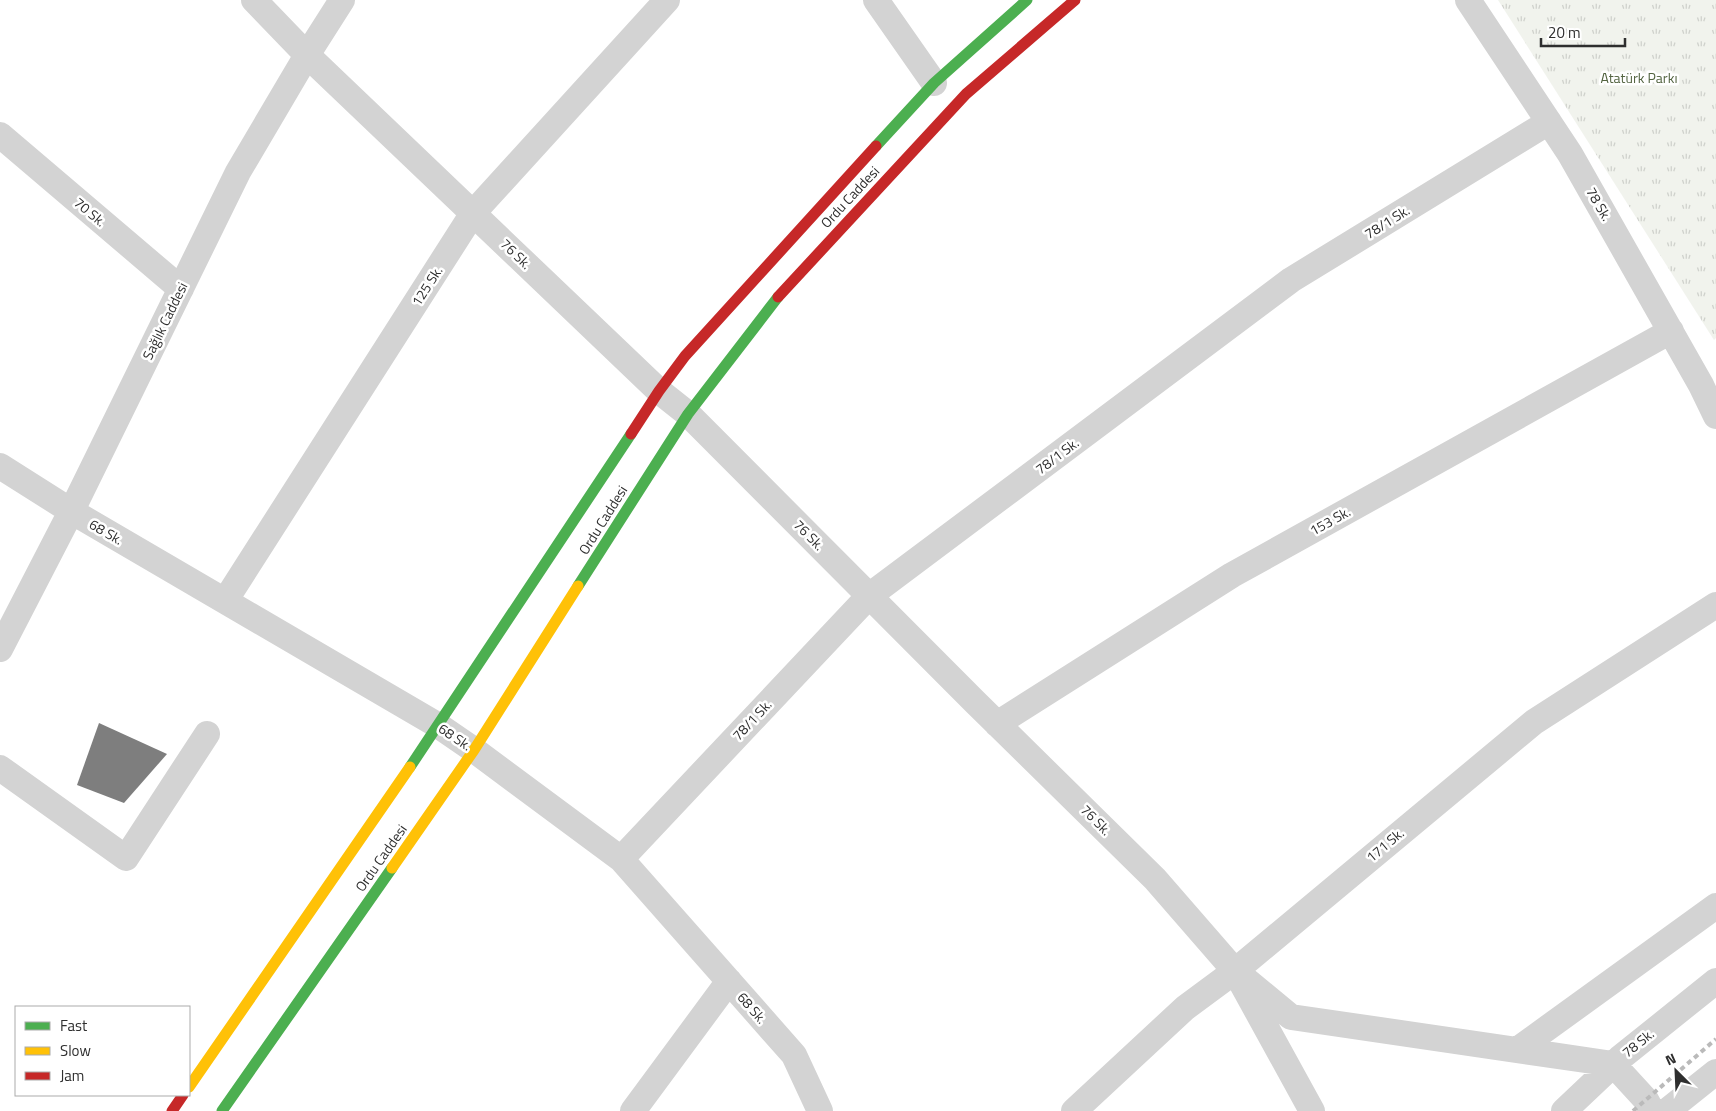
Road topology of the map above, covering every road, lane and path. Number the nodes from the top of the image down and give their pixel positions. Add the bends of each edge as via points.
1 (254, 0) edge
2 (342, 0) edge
3 (667, 0) edge
4 (876, 0) edge
5 (1027, 0) edge
6 (1075, 0) edge
7 (1468, 0) edge
8 (308, 55) junction
9 (934, 83) junction
10 (1549, 122) junction
11 (0, 135) edge
12 (473, 214) junction
13 (181, 288) junction
14 (1671, 331) junction
15 (1709, 380) edge
16 (659, 391) junction
17 (688, 414) junction
18 (1716, 416) edge
19 (0, 466) edge
20 (71, 511) junction
21 (869, 596) junction
22 (225, 601) junction
23 (1716, 605) edge
24 (0, 649) edge
25 (997, 724) junction
26 (439, 726) junction
27 (206, 734) dead end
28 (474, 750) junction
29 (0, 768) edge
30 (621, 859) junction
31 (1716, 906) edge
32 (1234, 971) junction
33 (729, 981) junction
34 (1716, 981) edge
35 (1517, 1050) junction
36 (1613, 1064) junction
37 (1716, 1072) edge
38 (190, 1086) edge
39 (182, 1096) edge
40 (1077, 1110) edge
41 (172, 1111) edge
42 (222, 1111) edge
43 (633, 1111) edge
44 (820, 1111) edge
45 (1312, 1111) edge
46 (1564, 1111) edge
47 (1652, 1111) edge
48 (1667, 1111) edge

1 - 8 street, 76 Sk.
2 - 8 street, Sağlık Caddesi
3 - 12 street, 125 Sk.
4 - 9 street
5 - 9 main road, Ordu Caddesi
6 - 17 main road, Ordu Caddesi via 966,94 784,289
7 - 10 street, 78 Sk.
8 - 12 street, 76 Sk.
8 - 13 street, Sağlık Caddesi via 238,172
9 - 16 main road, Ordu Caddesi via 685,356
10 - 14 street, 78 Sk.
10 - 21 street, 78/1 Sk. via 1291,280
11 - 13 street, 70 Sk.
12 - 16 street, 76 Sk.
12 - 22 street, 125 Sk.
13 - 20 street, Sağlık Caddesi
14 - 15 street, 78 Sk.
14 - 25 street, 153 Sk. via 1232,575
15 - 18 street, 78 Sk.
16 - 17 street, 76 Sk.
16 - 26 main road, Ordu Caddesi
17 - 21 street, 76 Sk.
17 - 28 main road, Ordu Caddesi
19 - 20 street, 68 Sk.
20 - 22 street, 68 Sk.
20 - 24 street, Sağlık Caddesi
21 - 25 street, 76 Sk.
21 - 30 street, 78/1 Sk.
22 - 26 street, 68 Sk.
23 - 32 street, 171 Sk. via 1534,722
25 - 32 street, 76 Sk. via 1155,879
26 - 28 street, 68 Sk.
26 - 38 main road, Ordu Caddesi
27 - 29 street via 126,858
28 - 30 street, 68 Sk.
28 - 42 main road, Ordu Caddesi
30 - 33 street, 68 Sk.
31 - 35 street
32 - 35 street via 1291,1017
32 - 40 street, 171 Sk. via 1185,1008
32 - 45 street, 76 Sk.
33 - 43 street
33 - 44 street, 68 Sk. via 794,1055
34 - 36 street, 78 Sk.
35 - 36 street
36 - 46 street, 78 Sk.
36 - 47 street
37 - 48 street
39 - 41 main road

